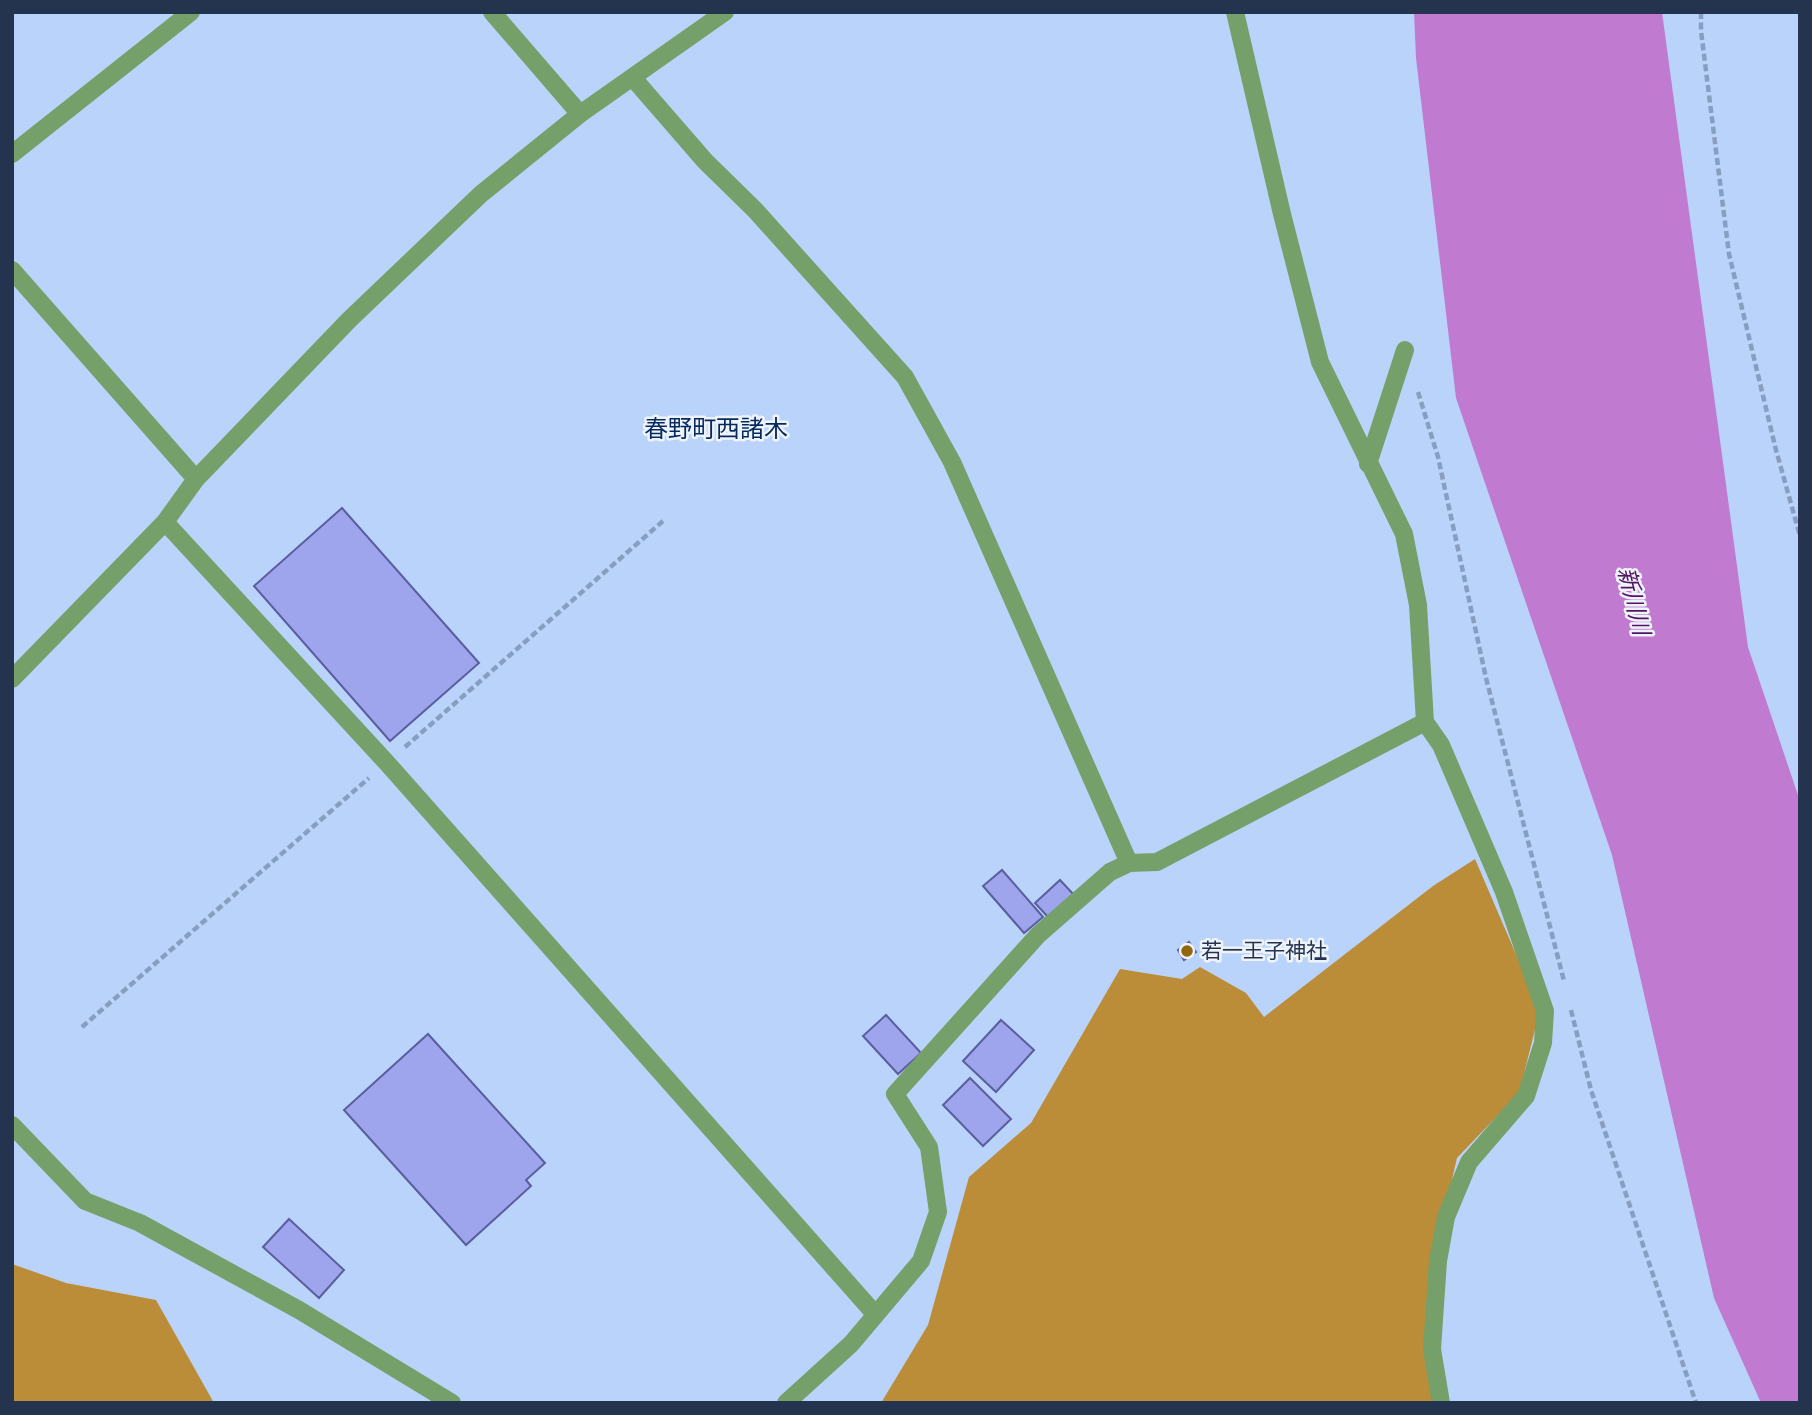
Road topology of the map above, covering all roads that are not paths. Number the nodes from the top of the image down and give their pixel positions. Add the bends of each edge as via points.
1 (191, 12) edge
2 (492, 12) edge
3 (725, 12) edge
4 (1235, 12) edge
5 (633, 78) junction
6 (580, 114) junction
7 (12, 154) edge
8 (12, 270) edge
9 (1405, 350) dead end
10 (1368, 464) junction
11 (196, 480) junction
12 (165, 522) junction
13 (12, 679) edge
14 (1425, 722) junction
15 (1129, 863) junction
16 (12, 1125) edge
17 (874, 1314) junction
18 (452, 1403) edge
19 (786, 1403) edge
20 (1441, 1403) edge

1 - 7 street
2 - 6 street
3 - 5 street
4 - 10 street via 1320,362
5 - 6 street
5 - 15 street via 905,377 952,462
6 - 11 street via 481,194 349,320
8 - 11 street
9 - 10 street
10 - 14 street via 1404,534 1418,605
11 - 12 street
12 - 13 street
12 - 17 street via 387,763
14 - 15 street via 1157,862
14 - 20 street via 1441,745 1504,892 1545,1011 1543,1043 1525,1096 1469,1162 1446,1217 1432,1349
15 - 17 street via 1110,872 1038,935 895,1094 929,1147 937,1212 921,1261
16 - 18 street via 85,1201 140,1223 262,1289
17 - 19 street via 851,1344

